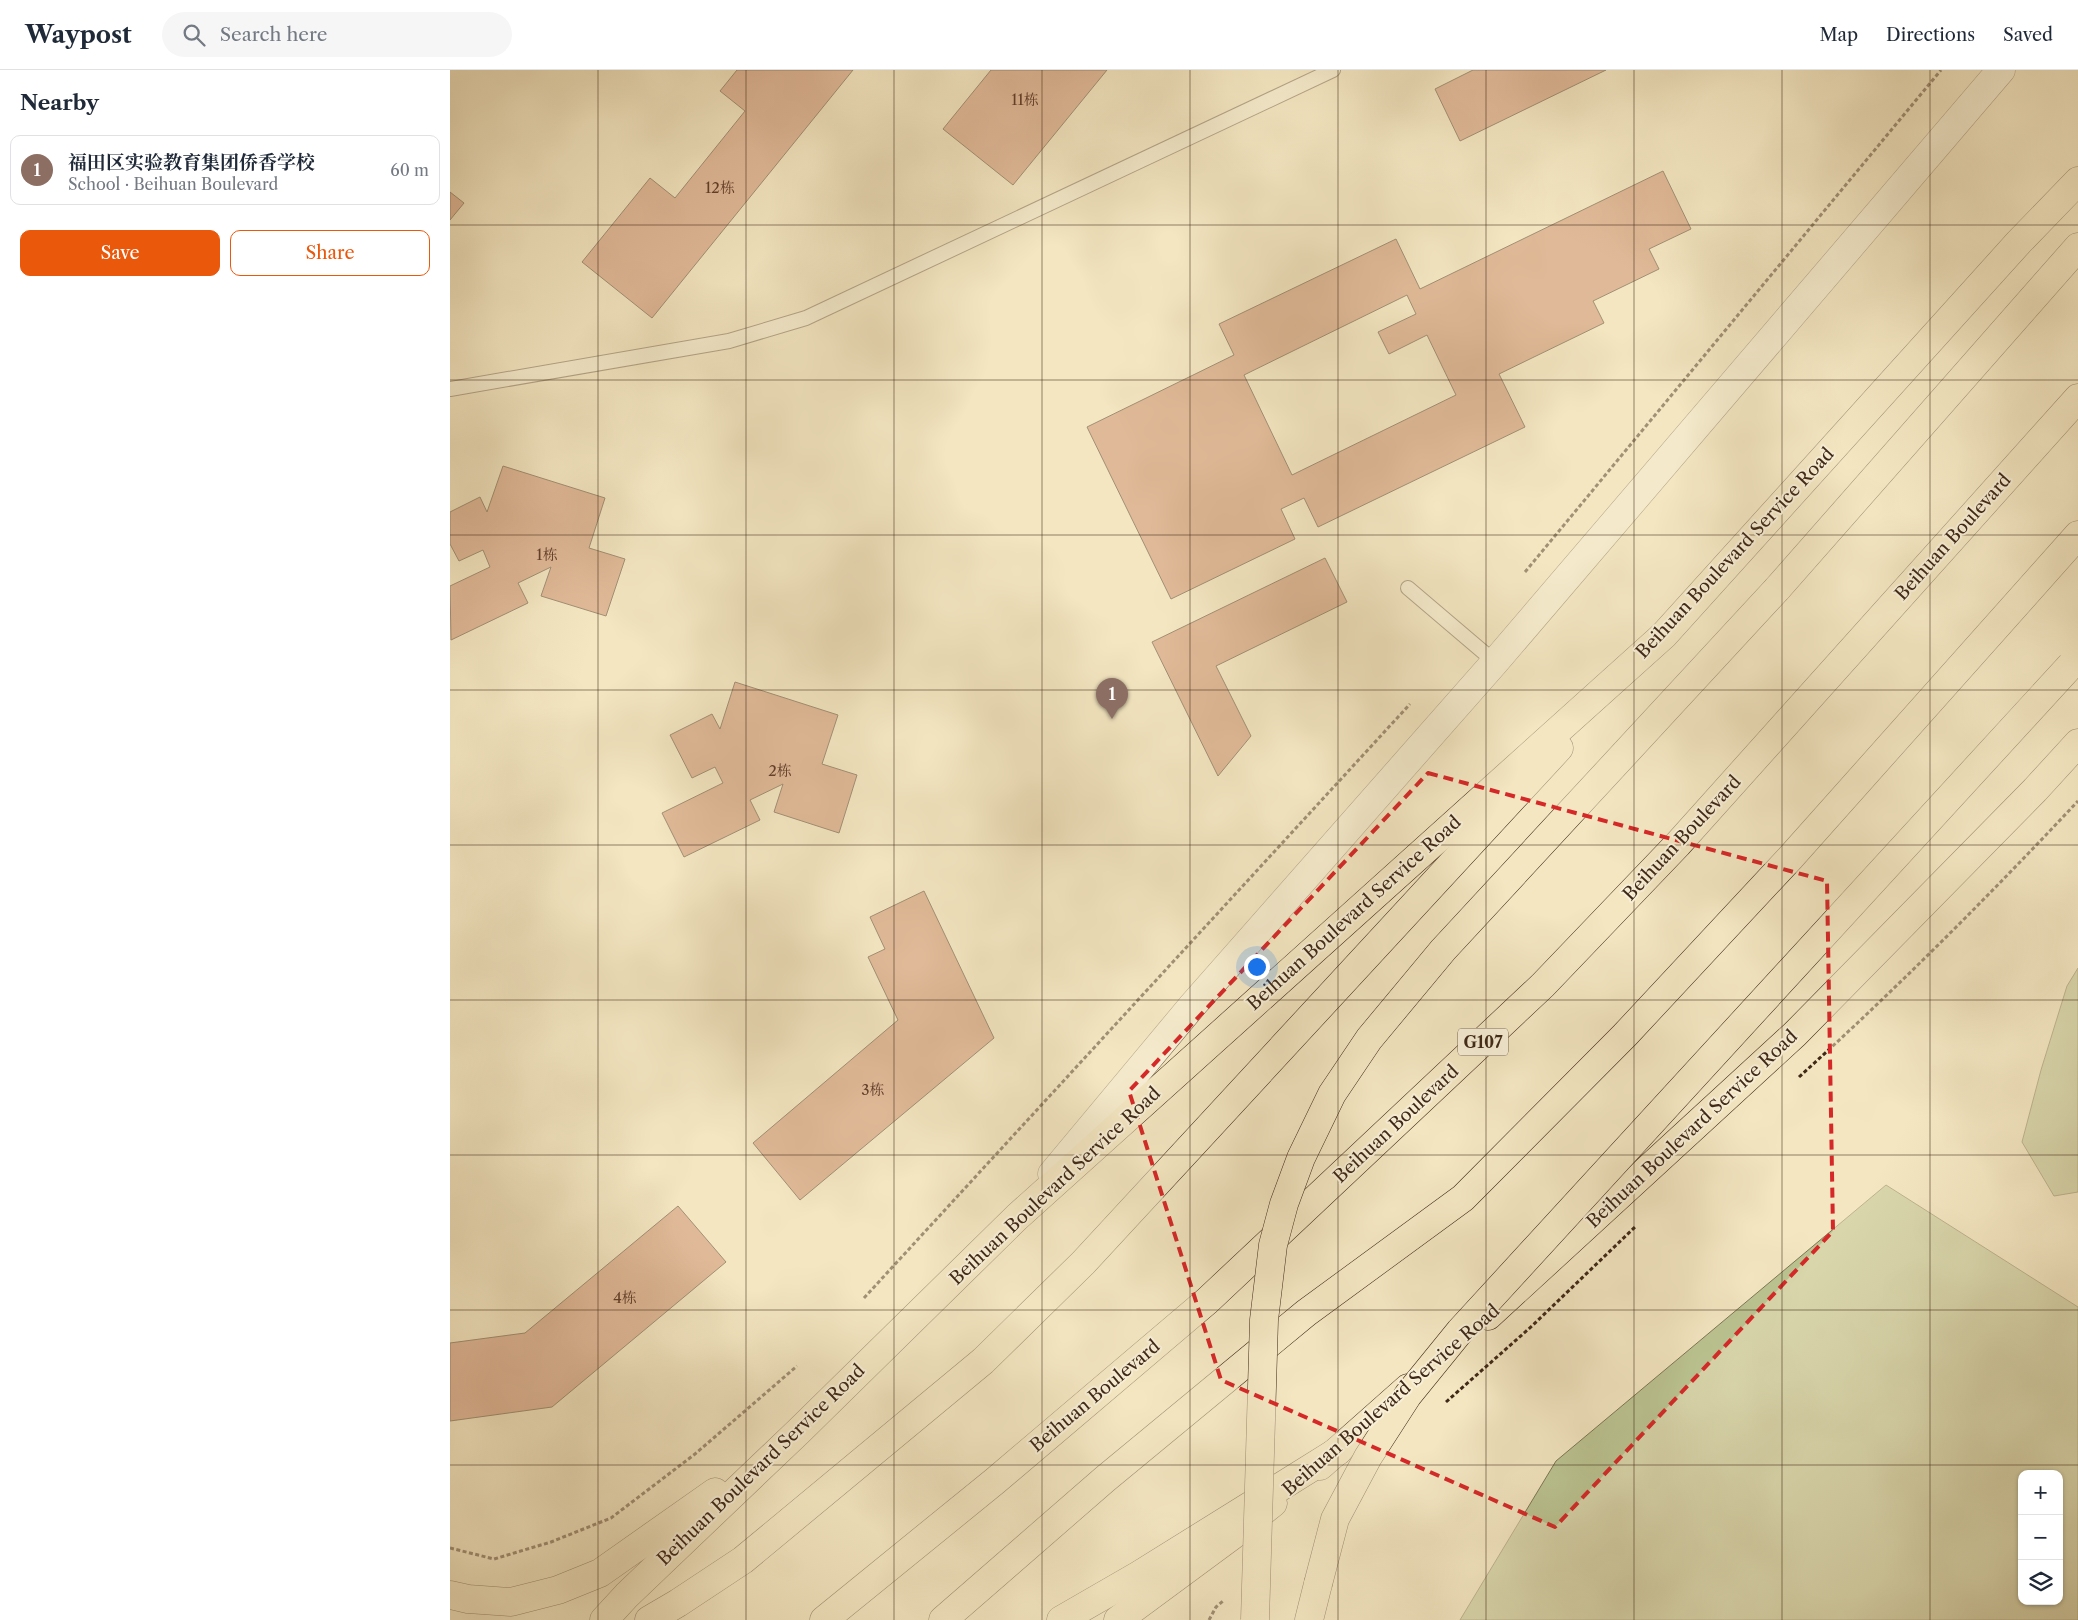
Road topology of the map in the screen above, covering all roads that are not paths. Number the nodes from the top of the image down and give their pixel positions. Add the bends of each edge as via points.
1 (1333, 70) edge
2 (2001, 70) edge
3 (2078, 181) edge
4 (2078, 247) edge
5 (450, 389) edge
6 (2078, 398) edge
7 (2078, 536) edge
8 (1408, 588) dead end
9 (1664, 635) junction
10 (2074, 661) edge
11 (1495, 662) junction
12 (2078, 743) edge
13 (1017, 1217) junction
14 (799, 1431) junction
15 (1338, 1451) junction
16 (450, 1595) edge
17 (604, 1620) edge
18 (649, 1620) edge
19 (824, 1620) edge
20 (943, 1620) edge
21 (1061, 1620) edge
22 (1118, 1620) edge
23 (1256, 1620) edge
24 (1309, 1620) edge

1 - 5 lane via 806,318 729,341
2 - 11 street
3 - 9 main road, Beihuan Boulevard Service Road
4 - 23 main road, bridge via 1777,589 1443,950 1370,1039 1332,1094 1301,1158 1273,1245 1264,1320
6 - 19 main road, Beihuan Boulevard / G107 via 1678,844 1543,985 1207,1301 995,1481
7 - 20 main road via 1791,857 1625,1035 1463,1198 1306,1313 1105,1479
8 - 11 lane
9 - 13 main road, Beihuan Boulevard Service Road
9 - 18 main road via 1083,1263 983,1361 743,1560
10 - 24 main road, bridge via 1536,1247 1408,1395 1368,1457 1334,1519
11 - 13 street via 1192,1006
12 - 15 main road, Beihuan Boulevard Service Road via 1795,1034
13 - 14 main road, Beihuan Boulevard Service Road
14 - 16 main road via 600,1573 558,1590 512,1602
14 - 17 main road, Beihuan Boulevard Service Road via 627,1594
15 - 21 main road
15 - 22 main road, Beihuan Boulevard Service Road via 1233,1535

